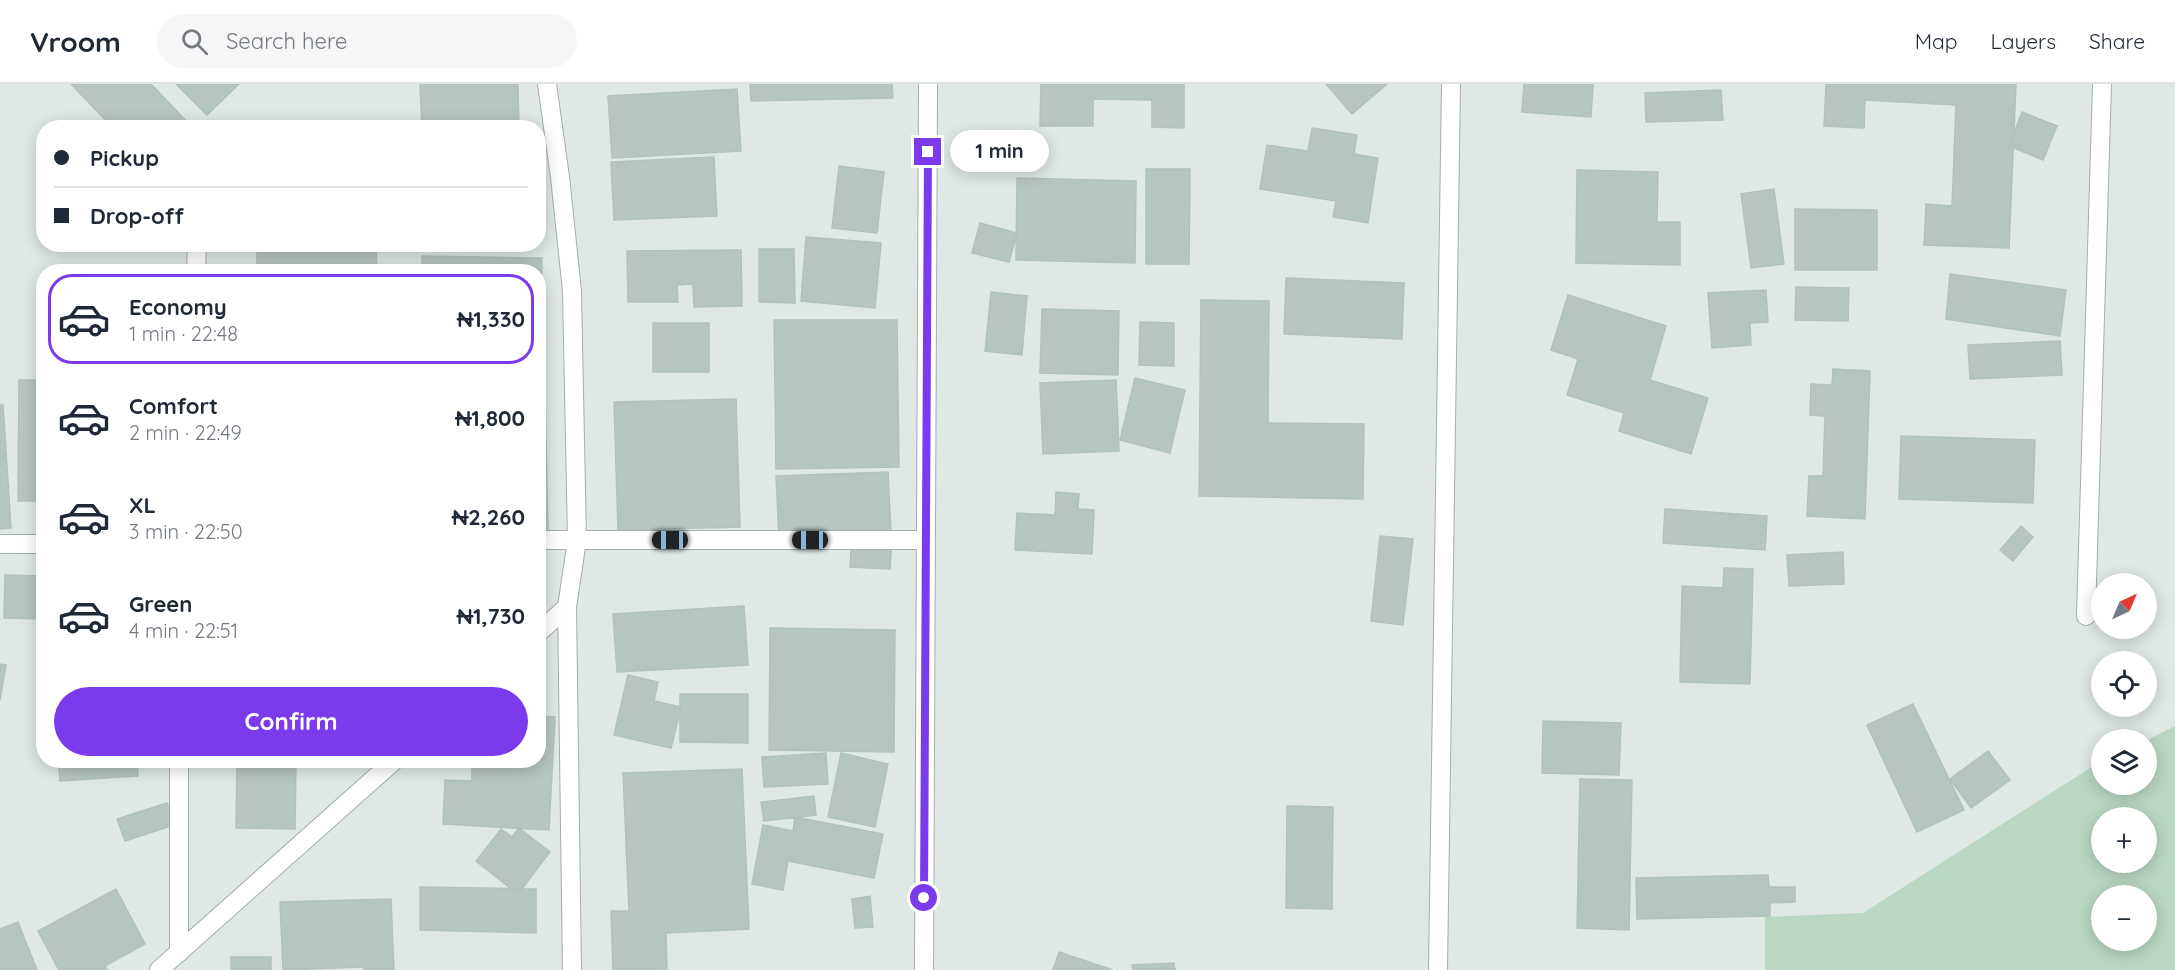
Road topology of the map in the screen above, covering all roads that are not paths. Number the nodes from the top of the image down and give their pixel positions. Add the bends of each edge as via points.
1 (547, 84) edge
2 (928, 84) edge
3 (1450, 84) edge
4 (2102, 84) edge
5 (546, 540) edge
6 (577, 540) junction
7 (926, 540) junction
8 (0, 544) edge
9 (36, 544) edge
10 (567, 607) junction
11 (2086, 616) dead end
12 (546, 626) edge
13 (179, 768) edge
14 (386, 768) edge
15 (179, 952) junction
16 (159, 970) edge
17 (572, 970) edge
18 (924, 970) edge
19 (1438, 970) edge

1 - 6 street via 572,291
2 - 7 street
3 - 19 street
4 - 11 street
5 - 6 street
6 - 7 street
6 - 10 street
7 - 18 street
8 - 9 street
10 - 12 street
10 - 17 street
13 - 15 street
14 - 15 street
15 - 16 street

